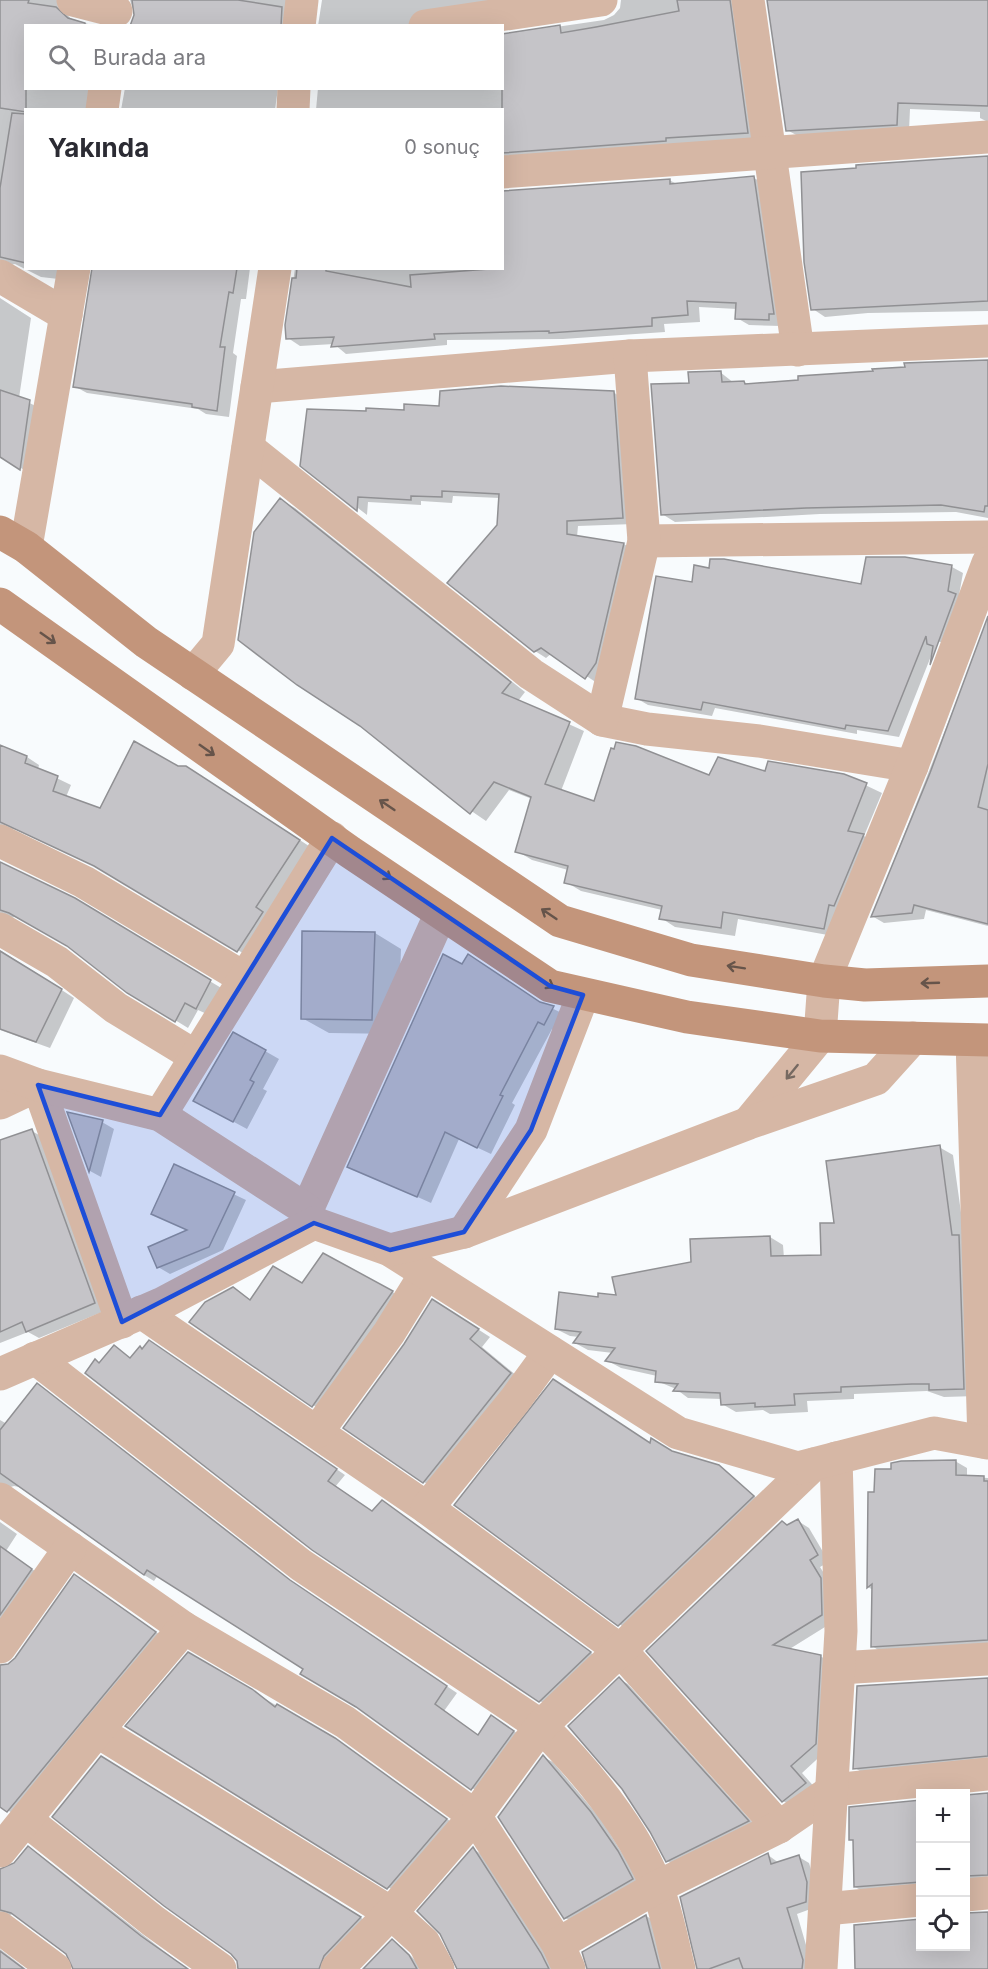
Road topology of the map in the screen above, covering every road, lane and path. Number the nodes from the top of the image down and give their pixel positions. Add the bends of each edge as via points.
1 (73, 0) edge
2 (302, 0) edge
3 (602, 0) edge
4 (748, 0) edge
5 (116, 12) edge
6 (299, 24) edge
7 (439, 24) edge
8 (105, 90) edge
9 (294, 90) edge
10 (102, 108) edge
11 (293, 108) edge
12 (988, 137) edge
13 (771, 152) junction
14 (504, 172) edge
15 (74, 270) edge
16 (275, 270) edge
17 (0, 276) edge
18 (66, 315) junction
19 (988, 341) edge
20 (798, 350) junction
21 (630, 356) junction
22 (257, 387) junction
23 (248, 448) junction
24 (988, 537) edge
25 (13, 540) edge
26 (644, 541) junction
27 (988, 563) edge
28 (0, 604) edge
29 (193, 674) junction
30 (602, 720) junction
31 (912, 766) junction
32 (332, 838) junction
33 (0, 841) edge
34 (441, 913) junction
35 (0, 929) edge
36 (244, 978) junction
37 (824, 981) junction
38 (988, 981) edge
39 (583, 995) junction
40 (820, 1036) junction
41 (913, 1038) junction
42 (980, 1040) edge
43 (195, 1056) junction
44 (0, 1071) edge
45 (38, 1085) junction
46 (0, 1104) edge
47 (160, 1115) junction
48 (749, 1123) junction
49 (311, 1216) junction
50 (464, 1232) junction
51 (390, 1250) junction
52 (426, 1273) junction
53 (131, 1317) junction
54 (550, 1352) junction
55 (35, 1359) junction
56 (0, 1374) edge
57 (317, 1431) junction
58 (986, 1442) edge
59 (825, 1461) junction
60 (0, 1499) edge
61 (427, 1508) junction
62 (70, 1548) junction
63 (184, 1628) junction
64 (0, 1647) edge
65 (621, 1651) junction
66 (988, 1659) edge
67 (839, 1668) junction
68 (541, 1726) junction
69 (97, 1731) junction
70 (988, 1774) edge
71 (833, 1790) junction
72 (475, 1816) junction
73 (26, 1820) junction
74 (779, 1827) junction
75 (0, 1851) edge
76 (657, 1887) junction
77 (988, 1893) edge
78 (970, 1895) edge
79 (916, 1900) edge
80 (825, 1909) junction
81 (391, 1913) junction
82 (0, 1928) edge
83 (564, 1957) edge
84 (55, 1969) edge
85 (220, 1969) edge
86 (337, 1969) edge
87 (438, 1969) edge
88 (679, 1969) edge
89 (821, 1969) edge

1 - 5 street
2 - 6 street
3 - 7 street
4 - 13 street
8 - 10 street
9 - 11 street
12 - 13 street
13 - 14 street
13 - 20 street
15 - 18 street
16 - 22 street
17 - 18 street
18 - 25 street
19 - 20 street
20 - 21 street
21 - 22 street
21 - 26 street
22 - 23 street
23 - 29 street via 218,644
23 - 30 street via 531,674
24 - 26 street
25 - 29 main road
26 - 30 street
27 - 31 street
28 -> 32 main road
37 -> 29 main road via 691,960 560,921
30 - 31 street
31 - 37 street
32 -> 34 main road
32 - 36 street
33 - 36 street via 84,882
34 -> 39 main road via 550,986
34 - 49 street
35 - 43 street via 57,962 116,1008
36 - 43 street
38 -> 37 main road via 865,985
37 - 40 street
39 - 40 main road via 687,1017
39 - 50 street via 531,1130
40 - 41 main road
40 -> 48 street
41 - 42 main road
41 - 48 street via 876,1079
42 - 58 street
43 - 47 street
44 - 45 street
45 - 46 street
45 - 47 street
45 - 53 street
47 - 49 street
48 - 50 street
49 - 51 street
49 - 53 street
50 - 51 street
51 - 52 street
52 - 54 street
52 - 57 street via 389,1333
53 - 55 street
53 - 57 street
54 - 59 street via 678,1433 798,1468
54 - 61 street
55 - 56 street
55 - 68 street via 301,1565
57 - 61 street
58 - 59 street via 934,1433
59 - 65 street
59 - 67 street via 841,1631
60 - 62 street
61 - 65 street
62 - 63 street
62 - 64 street
63 - 69 street
63 - 72 street via 345,1722
65 - 68 street
65 - 74 street
66 - 67 street
67 - 71 street
68 - 72 street
68 - 76 street via 572,1757 640,1850
69 - 73 street
69 - 81 street
70 - 71 street
71 - 74 street
71 - 80 street
72 - 81 street
72 - 83 street
73 - 75 street
73 - 85 street
74 - 76 street
76 - 83 street
76 - 88 street
77 - 78 street
79 - 80 street
80 - 89 street
81 - 86 street
81 - 87 street via 424,1943
82 - 84 street

